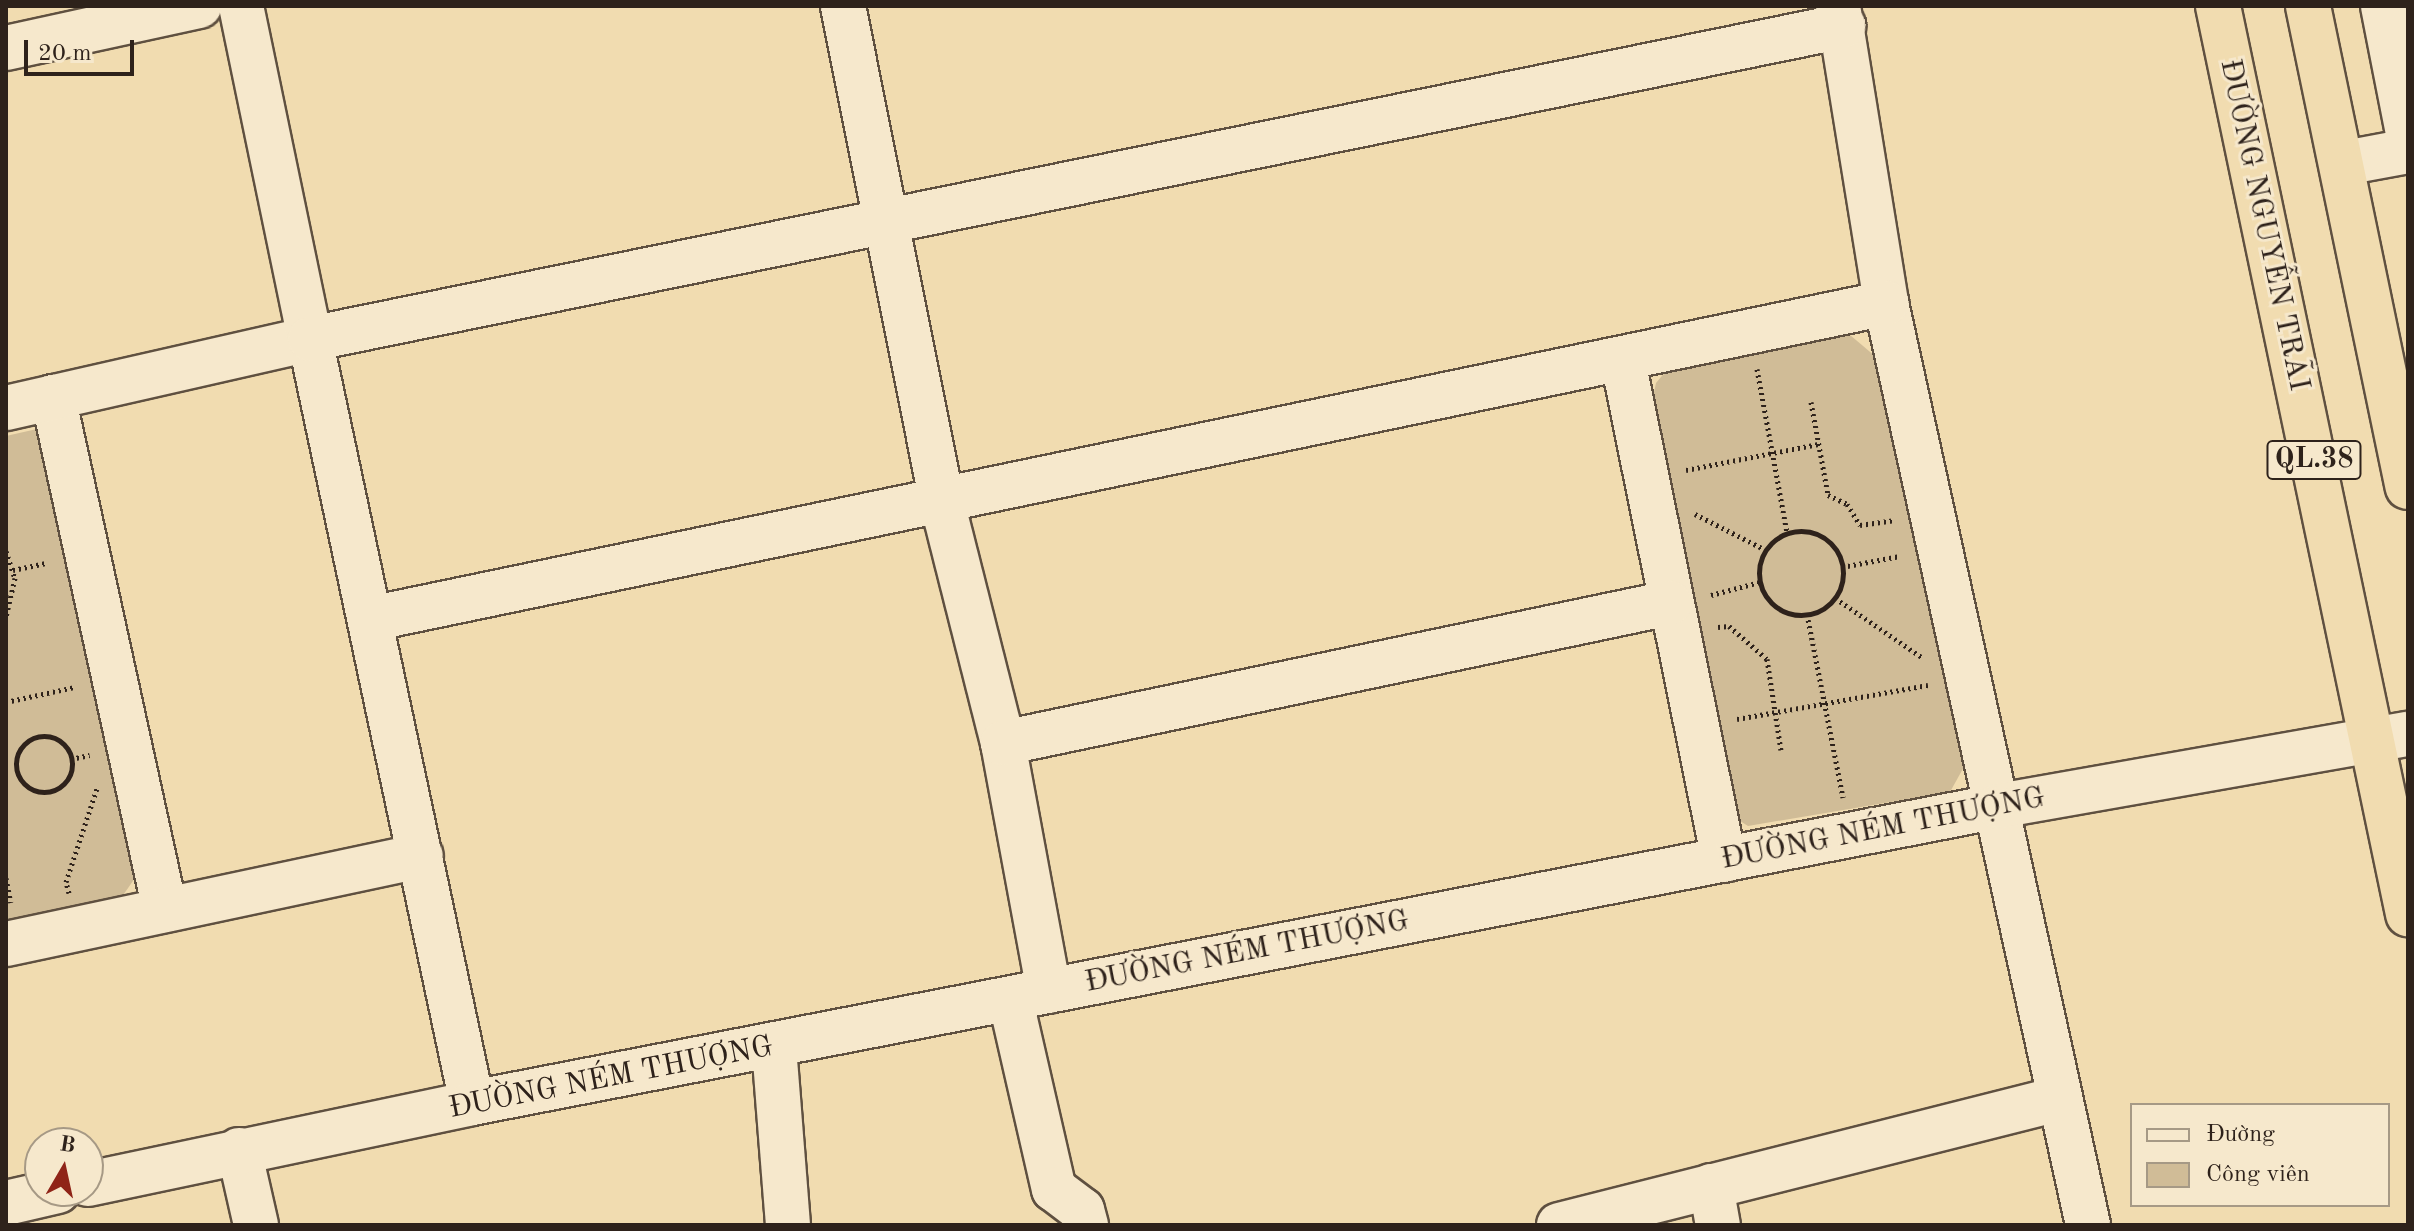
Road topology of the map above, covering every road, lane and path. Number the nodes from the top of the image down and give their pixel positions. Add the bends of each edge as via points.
1 (199, 6) edge
2 (241, 6) edge
3 (843, 6) edge
4 (2218, 6) edge
5 (2308, 6) edge
6 (2383, 6) edge
7 (1840, 16) edge
8 (6, 48) edge
9 (2408, 133) edge
10 (2408, 151) edge
11 (2344, 163) junction
12 (885, 220) junction
13 (1886, 303) junction
14 (310, 339) junction
15 (1755, 359) dead end
16 (1623, 361) junction
17 (2396, 367) edge
18 (53, 397) junction
19 (1811, 402) dead end
20 (6, 408) edge
21 (1818, 444) junction
22 (1773, 453) junction
23 (1679, 471) dead end
24 (2408, 487) edge
25 (942, 502) junction
26 (1683, 507) dead end
27 (1906, 518) dead end
28 (1787, 533) junction
29 (1766, 550) junction
30 (6, 551) edge
31 (1913, 554) dead end
32 (53, 562) dead end
33 (1842, 567) junction
34 (13, 570) junction
35 (1760, 582) junction
36 (1835, 598) junction
37 (1686, 600) junction
38 (1807, 614) junction
39 (6, 617) edge
40 (370, 619) junction
41 (1706, 629) dead end
42 (1935, 666) dead end
43 (1939, 683) dead end
44 (79, 686) dead end
45 (6, 702) edge
46 (1824, 704) junction
47 (1776, 712) junction
48 (1725, 722) dead end
49 (2391, 738) edge
50 (27, 740) joint
51 (1003, 743) junction
52 (1781, 750) dead end
53 (99, 780) dead end
54 (1844, 806) dead end
55 (1998, 806) junction
56 (421, 856) junction
57 (1724, 860) junction
58 (70, 896) dead end
59 (165, 910) junction
60 (2408, 914) edge
61 (6, 944) edge
62 (1030, 996) junction
63 (774, 1047) junction
64 (2058, 1099) junction
65 (472, 1103) junction
66 (239, 1150) junction
67 (104, 1180) edge
68 (1715, 1205) edge
69 (256, 1225) edge
70 (788, 1225) edge
71 (1086, 1225) edge
72 (1559, 1225) edge
73 (2088, 1225) edge

1 - 8 street
2 - 14 street
3 - 12 street
4 - 49 highway, ĐƯỜNG NGUYỄN TRÃI / QL.38
5 - 11 highway, QL.38
6 - 9 street
7 - 12 street
7 - 13 street
10 - 11 street
11 - 17 highway, QL.38
12 - 14 street
12 - 25 street
13 - 16 street
13 - 55 street
14 - 18 street
14 - 40 street
15 - 22 path
16 - 25 street
16 - 37 street
17 - 24 highway, QL.38
18 - 20 street
18 - 59 street
19 - 21 path
21 - 22 path
21 - 27 path via 1828,495 1847,504 1860,525
22 - 23 path
22 - 28 path
25 - 40 street
25 - 51 street
26 - 29 path
28 - 29 path
28 - 33 path via 1800,531 1825,539
29 - 35 path via 1759,563
30 - 34 path
31 - 33 path
32 - 34 path
33 - 36 path
34 - 39 path via 13,598
35 - 37 path
35 - 38 path via 1772,603 1784,611
36 - 38 path
36 - 42 path
37 - 51 street
37 - 57 street
38 - 46 path
40 - 56 street
41 - 47 path via 1729,626 1767,659
43 - 46 path
44 - 45 path
46 - 47 path
46 - 54 path
47 - 48 path
47 - 52 path
49 - 55 street, ĐƯỜNG NÉM THƯỢNG
49 - 60 highway, ĐƯỜNG NGUYỄN TRÃI / QL.38
50 - 50 path via 17,755 20,780 43,793 61,787 72,767 65,745 44,736
51 - 62 street
53 - 58 path via 66,882
55 - 57 street, ĐƯỜNG NÉM THƯỢNG
55 - 64 street
56 - 59 street
56 - 65 street
57 - 62 street, ĐƯỜNG NÉM THƯỢNG
59 - 61 street
62 - 63 street, ĐƯỜNG NÉM THƯỢNG
62 - 71 street via 1054,1189 1082,1210
63 - 65 street, ĐƯỜNG NÉM THƯỢNG
63 - 70 street
64 - 68 street
64 - 73 street
65 - 66 street, ĐƯỜNG NÉM THƯỢNG
66 - 67 street, ĐƯỜNG NÉM THƯỢNG
66 - 69 street
68 - 72 street

